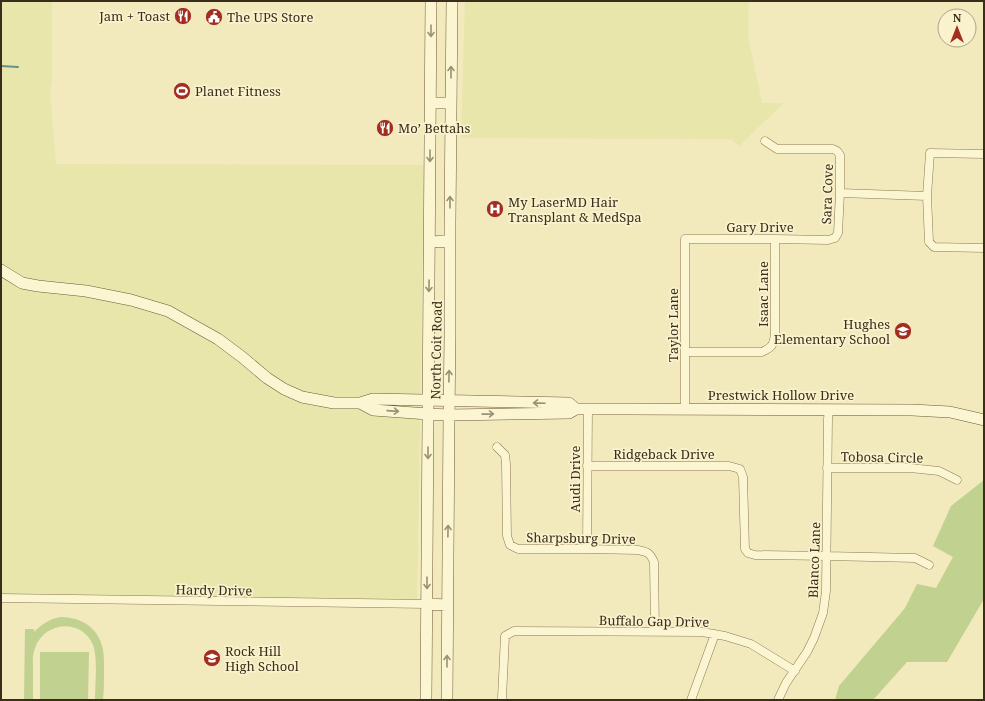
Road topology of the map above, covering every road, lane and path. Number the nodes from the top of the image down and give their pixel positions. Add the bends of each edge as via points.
1 (431, 1) edge
2 (452, 1) edge
3 (430, 103) junction
4 (451, 103) junction
5 (765, 141) dead end
6 (984, 154) edge
7 (840, 193) junction
8 (927, 196) junction
9 (835, 238) joint
10 (775, 239) junction
11 (685, 240) joint
12 (450, 241) junction
13 (429, 242) junction
14 (984, 248) edge
15 (1, 270) edge
16 (685, 352) junction
17 (428, 400) junction
18 (449, 400) junction
19 (360, 404) junction
20 (588, 408) junction
21 (576, 409) junction
22 (685, 410) junction
23 (829, 410) junction
24 (428, 414) junction
25 (449, 415) junction
26 (984, 420) edge
27 (497, 447) dead end
28 (587, 466) junction
29 (827, 468) junction
30 (957, 480) dead end
31 (587, 549) junction
32 (826, 556) junction
33 (929, 565) dead end
34 (1, 598) edge
35 (427, 604) junction
36 (448, 605) junction
37 (655, 631) junction
38 (715, 634) junction
39 (795, 671) junction
40 (426, 700) edge
41 (447, 700) edge
42 (503, 700) edge
43 (691, 700) edge
44 (778, 700) edge

1 -> 3 main road, North Coit Road
4 -> 2 main road, North Coit Road
3 - 4 main road
3 -> 13 main road, North Coit Road
12 -> 4 main road, North Coit Road
5 - 7 street, Sara Cove via 777,149 837,151 840,155
6 - 8 street via 930,153
7 - 8 street
7 - 9 street, Sara Cove via 839,229
8 - 14 street via 931,245
9 - 10 street, Gary Drive
10 - 11 street, Gary Drive
10 - 16 street, Isaac Lane via 775,335 770,348 762,352
11 - 16 street, Taylor Lane
12 - 13 main road
18 -> 12 main road, North Coit Road
13 -> 17 main road, North Coit Road
15 - 19 main road, Prestwick Hollow Drive via 22,283 86,291 168,311 218,339 284,389 302,397 334,403
16 - 22 street, Taylor Lane
17 - 18 main road, Prestwick Hollow Drive
17 - 19 main road, Prestwick Hollow Drive via 373,399
17 - 24 main road, North Coit Road
21 -> 18 main road, Prestwick Hollow Drive via 569,404
18 - 25 main road, North Coit Road
19 -> 24 main road, Prestwick Hollow Drive via 372,410
20 - 21 main road, Prestwick Hollow Drive
20 - 22 main road, Prestwick Hollow Drive
20 - 28 street, Audi Drive
25 -> 21 main road, Prestwick Hollow Drive via 569,413
22 - 23 main road, Prestwick Hollow Drive
23 - 26 main road, Prestwick Hollow Drive via 950,412
23 - 29 street, Blanco Lane
24 - 25 main road, Prestwick Hollow Drive
24 -> 35 main road, North Coit Road
36 -> 25 main road, North Coit Road
27 - 31 street, Sharpsburg Drive via 505,454 507,536 510,545 518,549
28 - 31 street, Audi Drive
28 - 32 street, Ridgeback Drive via 729,466 740,469 743,477 745,549 748,553
29 - 30 street, Tobosa Circle via 910,468 939,471
29 - 32 street, Blanco Lane
31 - 37 street, Sharpsburg Drive via 638,550 651,554 654,562
32 - 33 street via 915,558
32 - 39 street, Blanco Lane via 824,613 814,638
34 - 35 street, Hardy Drive
35 - 36 main road
35 - 40 main road, North Coit Road
41 -> 36 main road, North Coit Road
37 - 38 street, Buffalo Gap Drive
37 - 42 street, Buffalo Gap Drive via 514,632 505,636
38 - 39 street, Buffalo Gap Drive via 751,644
38 - 43 street
39 - 44 street, Blanco Lane

